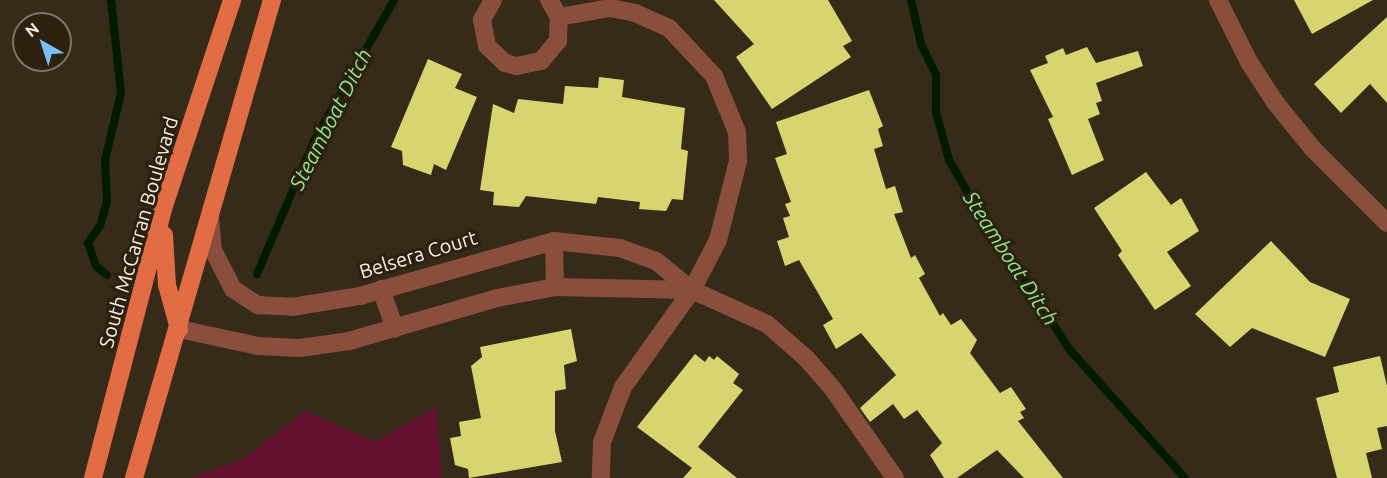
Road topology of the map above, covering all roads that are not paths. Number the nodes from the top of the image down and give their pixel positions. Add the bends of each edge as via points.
1 (232, 0) edge
2 (272, 0) edge
3 (493, 0) edge
4 (549, 0) edge
5 (1218, 0) edge
6 (559, 16) junction
7 (163, 209) junction
8 (209, 209) junction
9 (1387, 223) edge
10 (554, 241) junction
11 (555, 287) junction
12 (381, 290) junction
13 (692, 290) junction
14 (179, 329) junction
15 (395, 329) junction
16 (93, 478) edge
17 (134, 478) edge
18 (601, 478) edge
19 (895, 478) edge

1 - 7 main road, South McCarran Boulevard
2 - 8 main road
3 - 6 street via 482,20 487,46 505,63 517,66 536,63 551,52 561,29
4 - 6 street
5 - 9 street via 1249,62 1275,102 1312,148
6 - 13 street via 610,8 635,13 669,28 714,76 737,132 738,161 718,240
7 - 14 main road via 164,263
7 - 16 main road, South McCarran Boulevard
8 - 12 street, Belsera Court via 213,250 233,289 258,305 292,307
8 - 14 main road
10 - 11 street
10 - 12 street, Belsera Court
10 - 13 street, Belsera Court via 629,251 664,266
11 - 13 street, Belsera Court
11 - 15 street, Belsera Court via 497,298
12 - 15 street
13 - 18 street via 623,387 606,426
13 - 19 street, Belsera Court via 767,324 806,358 833,389
14 - 15 street, Belsera Court via 258,346 300,348
14 - 17 main road

